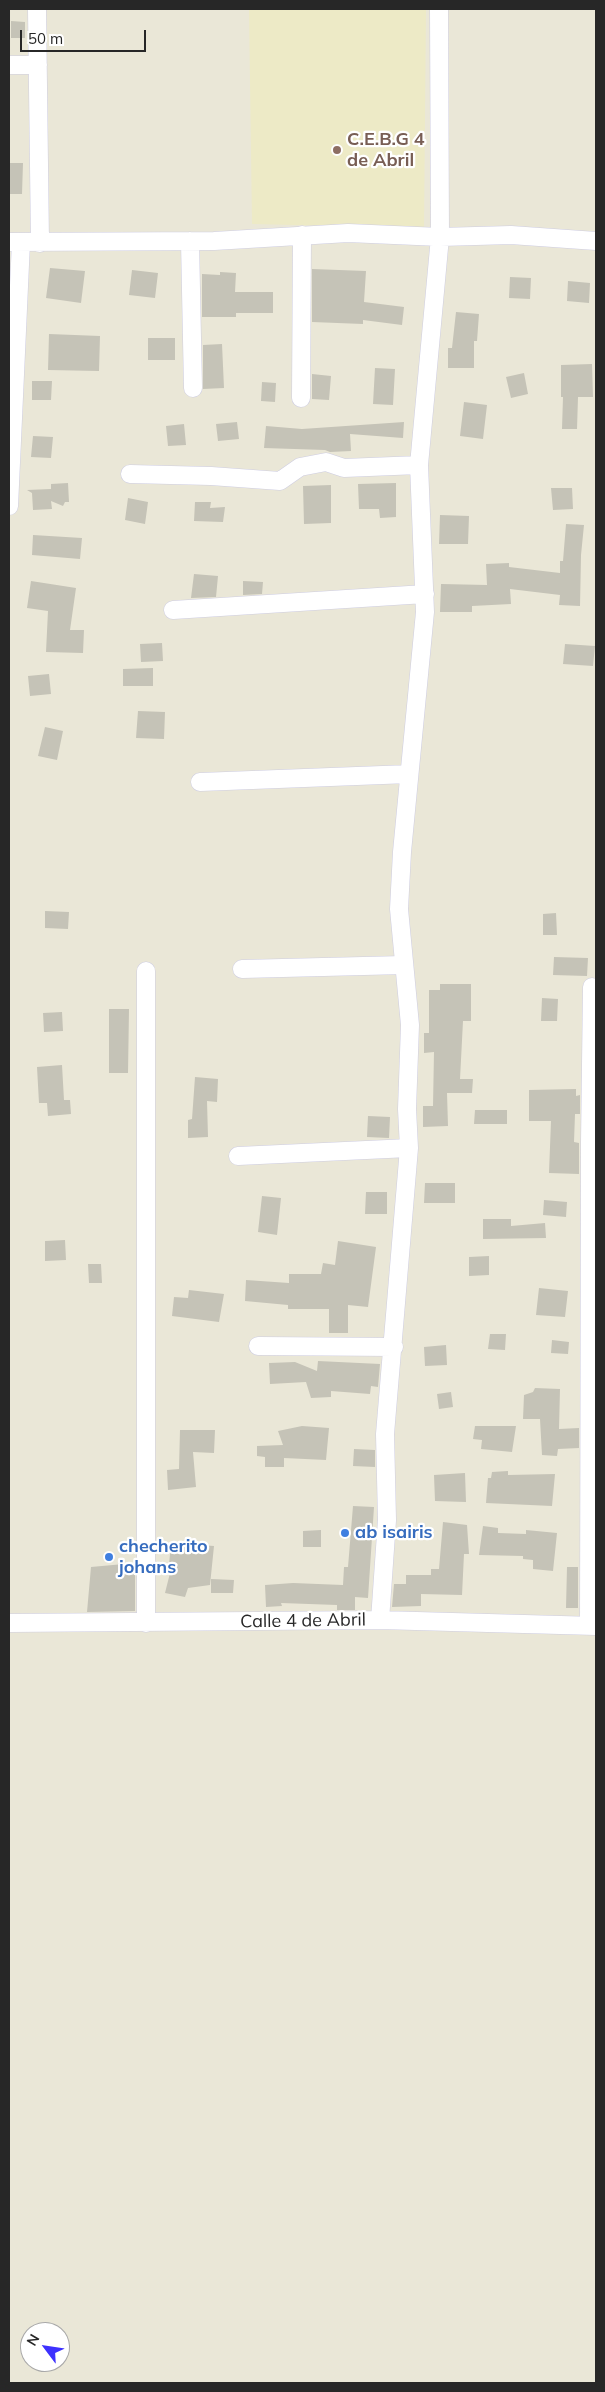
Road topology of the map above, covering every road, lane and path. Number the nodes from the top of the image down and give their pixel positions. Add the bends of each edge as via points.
1 (37, 9) edge
2 (439, 9) edge
3 (38, 65) junction
4 (9, 66) edge
5 (302, 236) junction
6 (440, 237) junction
7 (190, 241) junction
8 (596, 241) edge
9 (15, 242) edge
10 (40, 243) junction
11 (193, 388) dead end
12 (301, 398) dead end
13 (419, 465) junction
14 (130, 474) dead end
15 (9, 506) edge
16 (425, 594) junction
17 (173, 610) dead end
18 (409, 774) junction
19 (200, 782) dead end
20 (404, 965) junction
21 (242, 969) dead end
22 (146, 971) dead end
23 (592, 986) dead end
24 (409, 1148) junction
25 (238, 1156) dead end
26 (258, 1346) dead end
27 (394, 1347) junction
28 (380, 1620) junction
29 (146, 1622) junction
30 (9, 1623) edge
31 (592, 1626) edge

1 - 3 street
2 - 6 street
3 - 4 street
3 - 10 street
5 - 6 street via 348,232
5 - 7 street
5 - 12 street
6 - 8 street via 511,236
6 - 13 street
7 - 10 street
7 - 11 street
9 - 10 street
9 - 15 street
13 - 14 street via 344,468 326,462 300,467 280,481
13 - 16 street
16 - 17 street
16 - 18 street
18 - 19 street
18 - 20 street via 399,909
20 - 21 street
20 - 24 street via 410,1026
22 - 29 street
23 - 31 street
24 - 25 street
24 - 27 street
26 - 27 street
27 - 28 street via 385,1434 388,1520
28 - 29 street, Calle 4 de Abril
28 - 31 street, Calle 4 de Abril
29 - 30 street, Calle 4 de Abril

